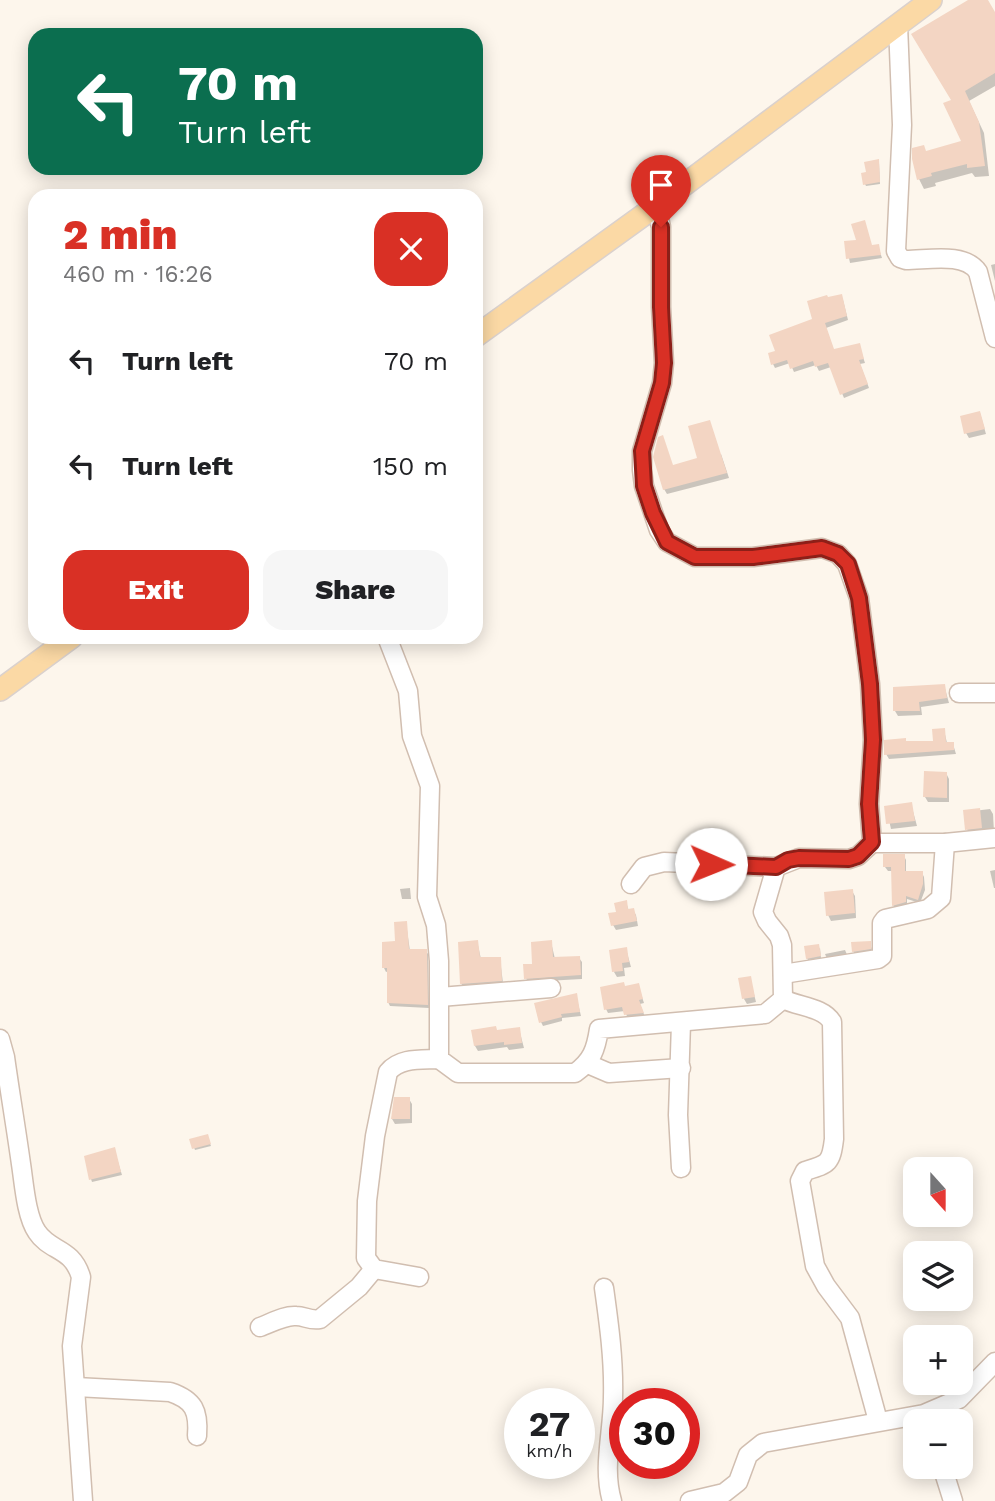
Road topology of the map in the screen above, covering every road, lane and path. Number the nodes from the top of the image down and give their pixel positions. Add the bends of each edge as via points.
1 (931, 0) edge
2 (898, 24) junction
3 (656, 206) junction
4 (483, 332) edge
5 (995, 338) edge
6 (62, 644) edge
7 (390, 644) edge
8 (0, 690) edge
9 (959, 693) dead end
10 (995, 693) edge
11 (995, 838) edge
12 (872, 842) junction
13 (945, 843) junction
14 (776, 867) junction
15 (631, 884) dead end
16 (783, 974) junction
17 (551, 988) dead end
18 (440, 997) junction
19 (783, 999) junction
20 (681, 1023) junction
21 (0, 1040) edge
22 (439, 1059) junction
23 (588, 1064) junction
24 (681, 1068) junction
25 (681, 1168) dead end
26 (374, 1269) junction
27 (419, 1277) dead end
28 (604, 1288) dead end
29 (260, 1327) dead end
30 (995, 1362) edge
31 (76, 1387) junction
32 (941, 1409) edge
33 (903, 1419) edge
34 (878, 1421) junction
35 (197, 1436) dead end
36 (946, 1479) edge
37 (83, 1501) edge
38 (612, 1501) edge
39 (693, 1501) edge
40 (953, 1501) edge

1 - 2 main road
2 - 3 main road
2 - 5 street via 902,125 896,251 906,260 972,264
3 - 4 main road
3 - 12 street via 661,227 664,363 642,451 653,513 667,542 695,557 753,557 822,548 848,564 859,598 870,684
6 - 8 main road
7 - 18 street via 408,691 412,736 430,786 428,897 436,925
9 - 10 street
11 - 13 street
12 - 13 street
12 - 14 street via 849,859 799,858
13 - 16 street via 941,898 928,909 885,919 883,951 877,959
14 - 15 street via 664,862 645,867
14 - 16 street via 763,912 782,944
16 - 19 street
17 - 18 street
18 - 22 street
19 - 20 street via 765,1014
19 - 34 street via 820,1011 832,1022 832,1157 825,1165 805,1171 800,1181 815,1266 850,1318
20 - 23 street via 599,1029
20 - 24 street
21 - 31 street via 33,1224 44,1240 70,1257 81,1277 72,1346
22 - 23 street via 458,1073 575,1073
22 - 26 street via 409,1061 388,1072 374,1136 367,1201 366,1258
23 - 24 street via 608,1073
24 - 25 street
26 - 27 street
26 - 29 street via 320,1319 298,1315
28 - 38 street via 613,1355 608,1466
30 - 32 street via 959,1399
31 - 35 street via 170,1392 184,1397 198,1418
31 - 37 street
33 - 34 street
34 - 39 street via 763,1443 748,1455 738,1482 724,1493
36 - 40 street

